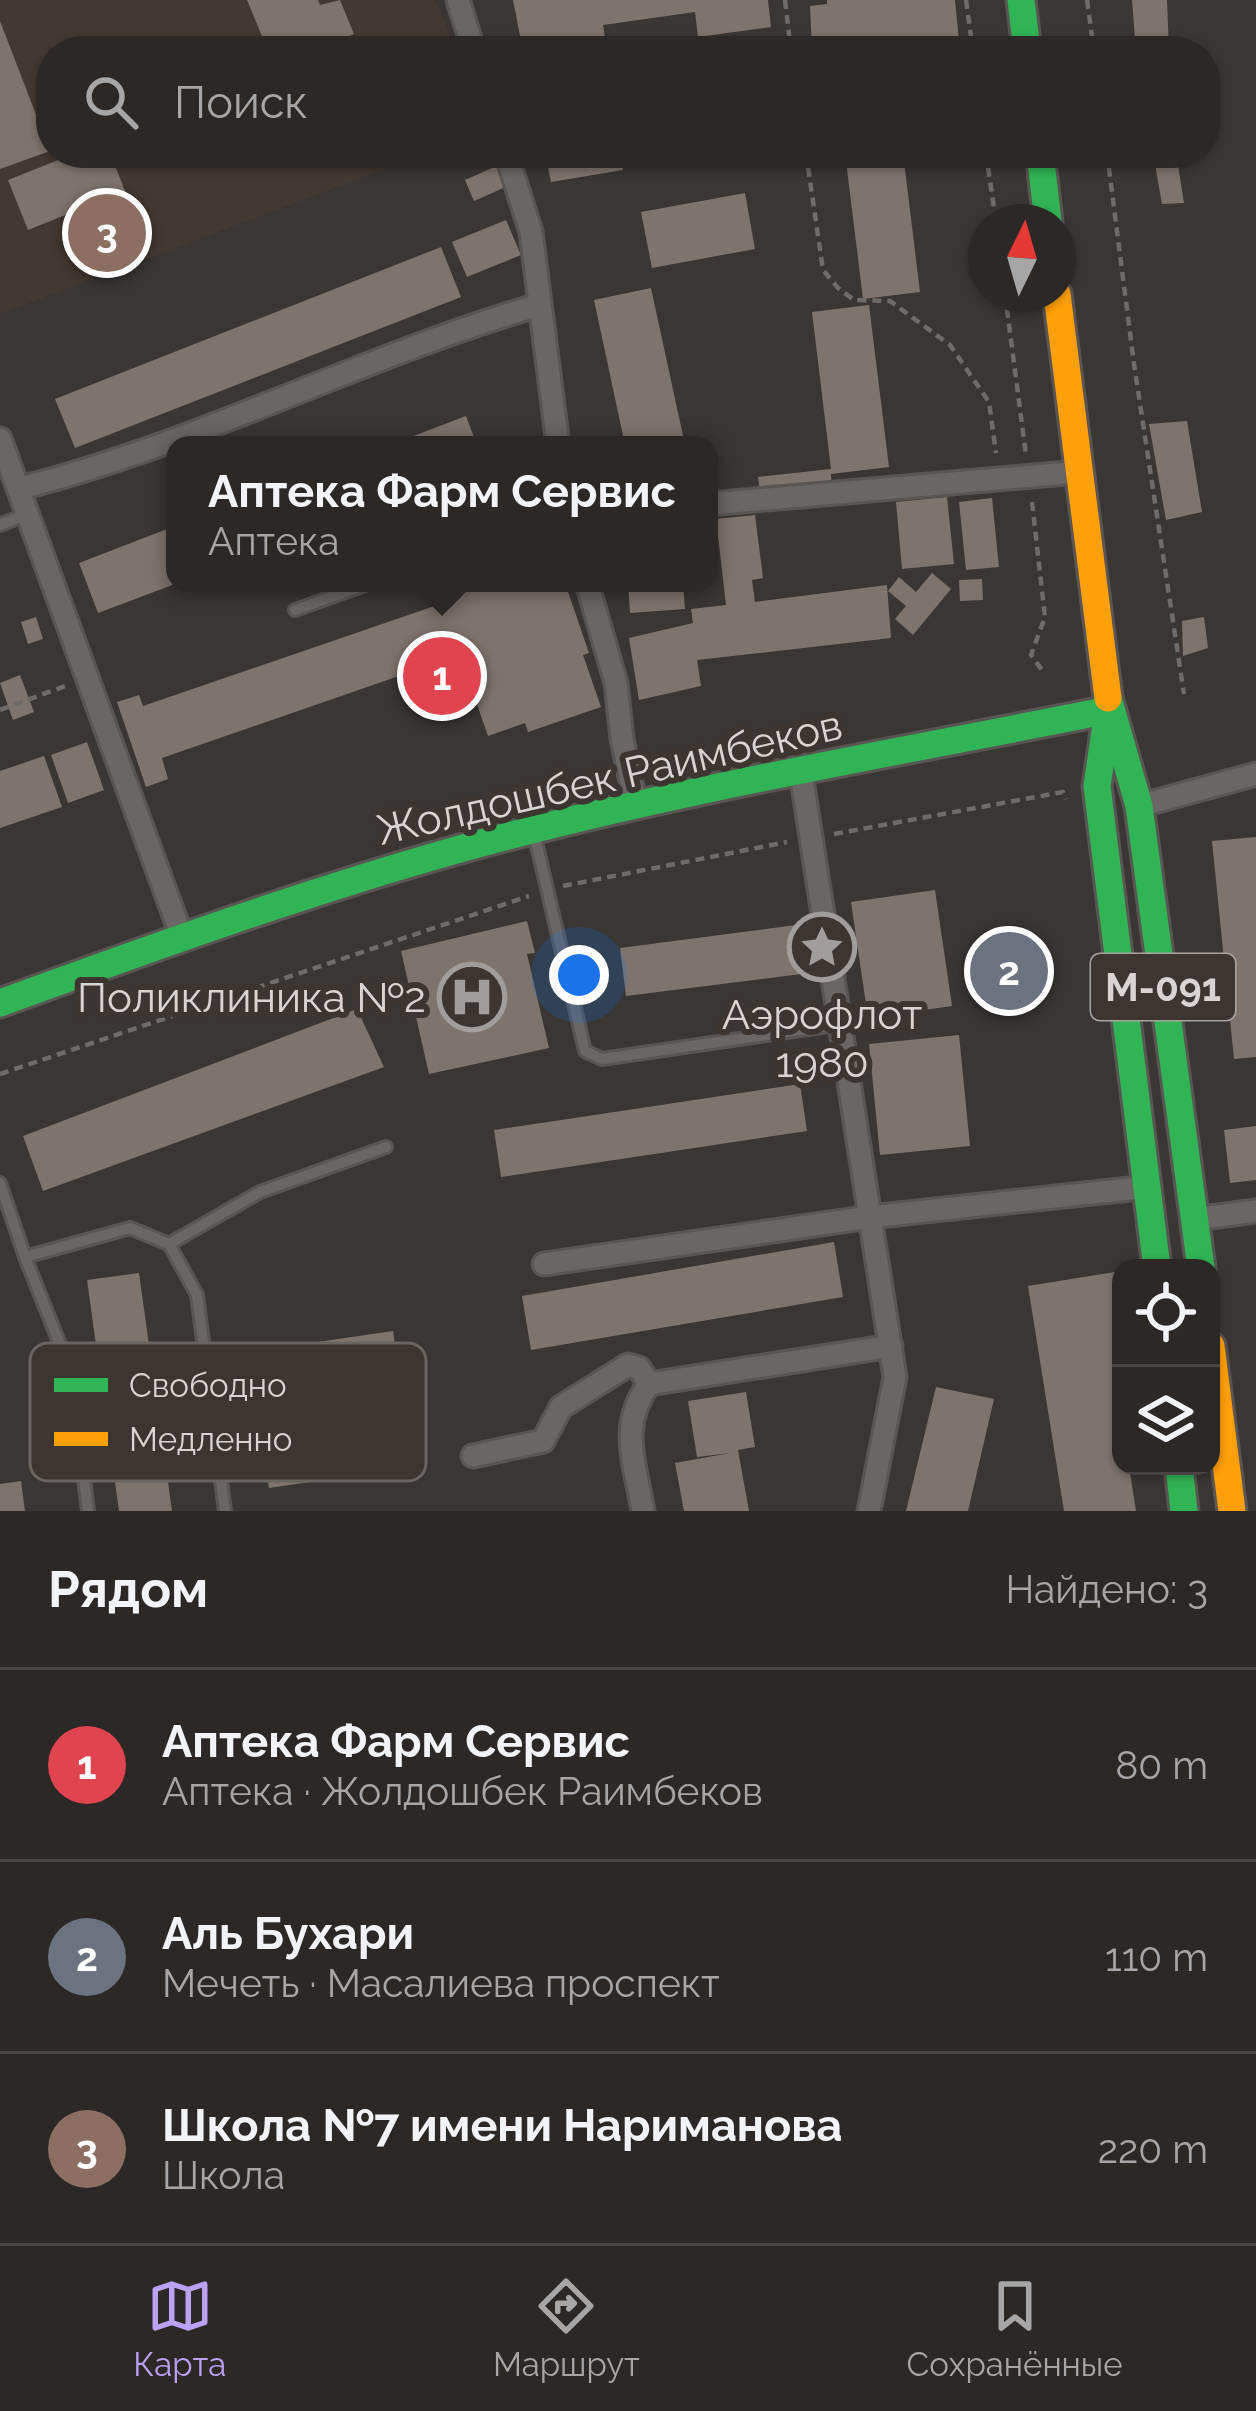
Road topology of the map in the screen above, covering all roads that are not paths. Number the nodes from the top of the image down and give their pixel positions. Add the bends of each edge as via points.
1 (458, 0) edge
2 (1021, 0) edge
3 (469, 36) edge
4 (1025, 36) edge
5 (511, 168) edge
6 (1042, 168) edge
7 (1046, 204) edge
8 (539, 304) junction
9 (1059, 312) edge
10 (184, 436) edge
11 (558, 436) edge
12 (0, 439) edge
13 (166, 442) edge
14 (1079, 472) junction
15 (21, 488) junction
16 (718, 503) edge
17 (30, 513) junction
18 (0, 525) edge
19 (346, 592) edge
20 (590, 592) edge
21 (295, 610) dead end
22 (1108, 710) junction
23 (801, 773) junction
24 (1256, 774) edge
25 (636, 805) junction
26 (1139, 806) junction
27 (533, 830) junction
28 (182, 937) junction
29 (0, 1003) edge
30 (842, 1024) junction
31 (386, 1147) dead end
32 (0, 1183) edge
33 (1148, 1187) junction
34 (1256, 1210) edge
35 (870, 1217) junction
36 (1195, 1220) junction
37 (169, 1244) junction
38 (25, 1257) junction
39 (1156, 1259) edge
40 (1200, 1259) edge
41 (544, 1264) dead end
42 (59, 1343) edge
43 (203, 1343) edge
44 (891, 1346) junction
45 (1214, 1367) edge
46 (649, 1384) junction
47 (473, 1456) dead end
48 (1180, 1475) edge
49 (84, 1481) edge
50 (221, 1481) edge
51 (88, 1511) edge
52 (225, 1511) edge
53 (643, 1511) edge
54 (868, 1511) edge
55 (1184, 1511) edge
56 (1232, 1511) edge

1 - 3 street
2 - 4 main road
5 - 8 street via 531,232
6 - 7 main road
8 - 10 street
8 - 11 street
9 - 14 main road, М-091
12 - 15 street
13 - 15 street
14 - 16 street
14 - 22 main road, М-091
15 - 17 street
17 - 18 lane
17 - 28 street
19 - 21 lane
20 - 25 street via 616,683
22 - 23 main road, Жолдошбек Раимбеков
22 - 26 main road, М-091
22 - 33 main road, М-091 via 1097,786
23 - 25 main road, Жолдошбек Раимбеков
23 - 30 street
24 - 26 street
25 - 27 main road, Жолдошбек Раимбеков
26 - 36 main road, М-091
27 - 28 main road, Жолдошбек Раимбеков
27 - 30 lane via 585,1051 602,1059
28 - 29 main road, Жолдошбек Раимбеков
30 - 35 street
31 - 37 lane via 260,1192
32 - 38 lane
33 - 35 street
33 - 39 main road, М-091
34 - 36 street
35 - 41 street
35 - 44 street
36 - 40 main road, М-091
37 - 38 lane via 130,1228
37 - 43 lane via 197,1295
38 - 42 lane
44 - 46 street
44 - 54 street via 895,1377
45 - 56 main road
46 - 47 street via 628,1365 561,1407 543,1441
46 - 53 street via 628,1427
48 - 55 main road
49 - 51 lane
50 - 52 lane

